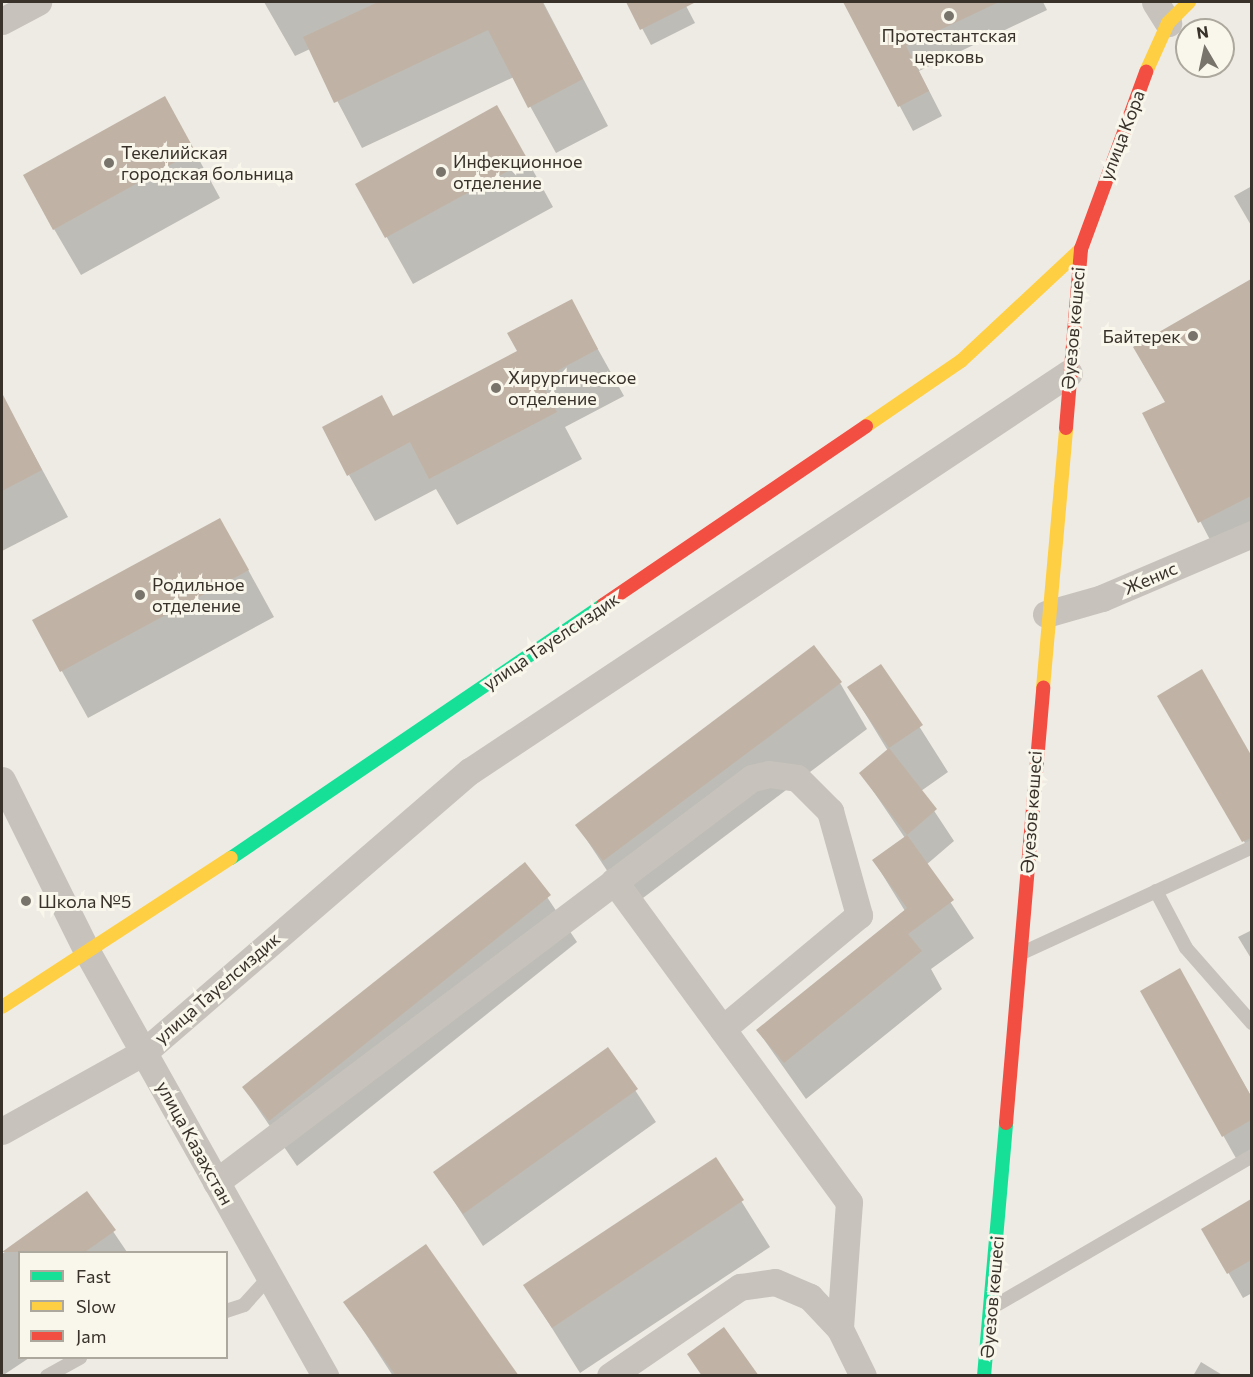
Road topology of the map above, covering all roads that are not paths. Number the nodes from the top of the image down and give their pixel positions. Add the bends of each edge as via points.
1 (38, 2) edge
2 (1189, 2) edge
3 (1161, 12) edge
4 (2, 21) edge
5 (1081, 249) junction
6 (1069, 373) junction
7 (1251, 534) edge
8 (1046, 614) junction
9 (2, 780) edge
10 (1251, 847) edge
11 (614, 881) junction
12 (1156, 891) junction
13 (1020, 954) junction
14 (89, 955) junction
15 (2, 1007) edge
16 (1251, 1023) edge
17 (722, 1029) junction
18 (144, 1052) junction
19 (2, 1131) edge
20 (1251, 1156) edge
21 (216, 1182) junction
22 (270, 1276) junction
23 (993, 1307) junction
24 (228, 1310) edge
25 (840, 1329) junction
26 (78, 1359) edge
27 (47, 1376) edge
28 (325, 1376) edge
29 (610, 1376) edge
30 (863, 1376) edge
31 (984, 1376) edge

1 - 4 street
2 - 3 street, улица Кора
3 - 5 street, улица Кора
5 - 6 street, Әуезов көшесі
5 - 14 street, улица Тауелсиздик via 961,361
6 - 8 street, Әуезов көшесі
6 - 18 street, улица Тауелсиздик via 470,771
7 - 8 street, Женис via 1102,598
8 - 13 street, Әуезов көшесі
9 - 14 street, улица Казахстан
10 - 12 lane
11 - 17 street
11 - 17 street via 752,778 769,774 797,778 830,812 859,915
11 - 21 street
12 - 13 lane
12 - 16 lane via 1186,948
13 - 23 street, Әуезов көшесі
14 - 15 street, улица Тауелсиздик
14 - 18 street, улица Казахстан
17 - 25 street via 849,1202
18 - 19 street, улица Тауелсиздик
18 - 21 street, улица Казахстан
20 - 23 lane
21 - 22 street, улица Казахстан
22 - 24 lane via 244,1305
22 - 28 street, улица Казахстан
23 - 31 street, Әуезов көшесі
25 - 29 street via 810,1297 775,1282 740,1287
25 - 30 street
26 - 27 lane

